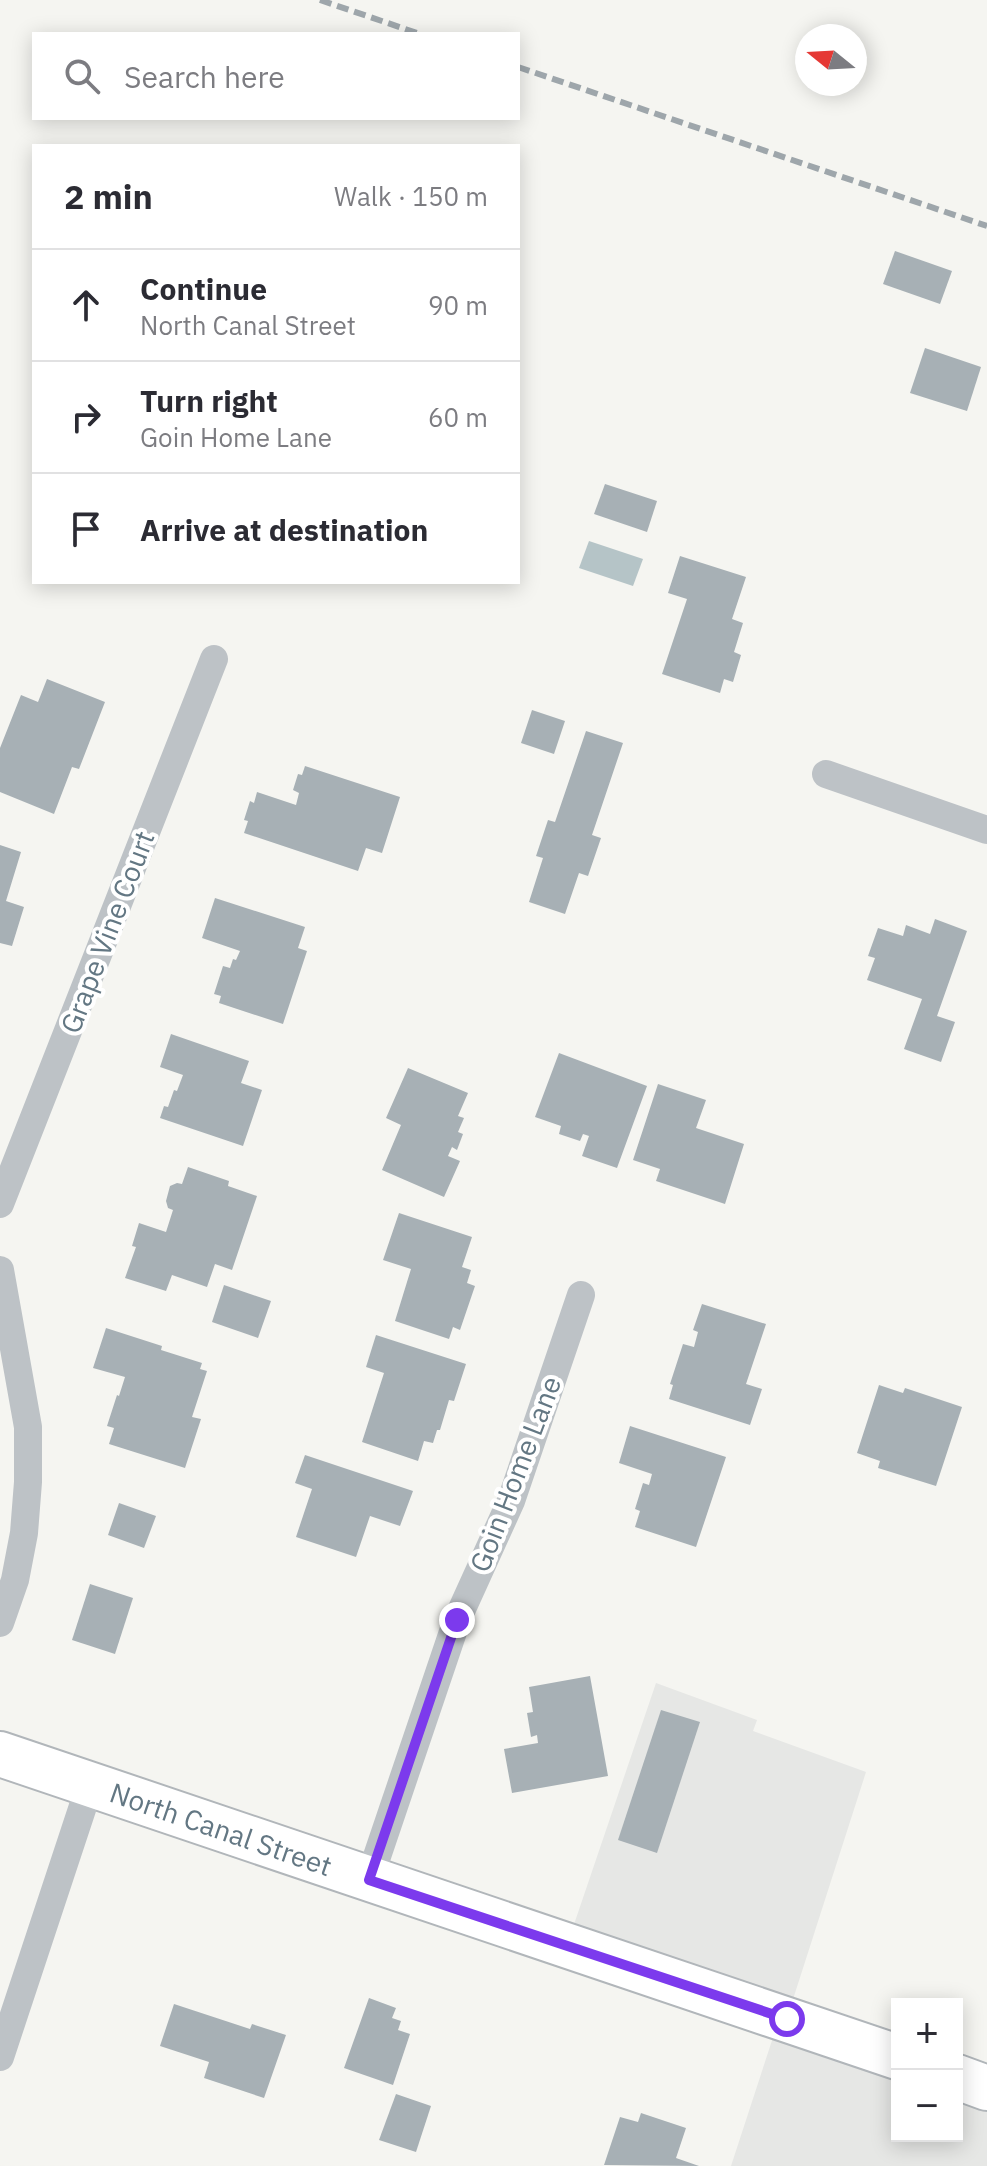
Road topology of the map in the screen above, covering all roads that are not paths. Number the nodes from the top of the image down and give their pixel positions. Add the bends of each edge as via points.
1 (214, 659) dead end
2 (826, 774) dead end
3 (987, 830) edge
4 (0, 1204) edge
5 (0, 1270) edge
6 (581, 1295) dead end
7 (0, 1623) edge
8 (0, 1754) edge
9 (90, 1785) junction
10 (369, 1880) junction
11 (891, 2055) edge
12 (0, 2057) edge
13 (963, 2079) edge
14 (987, 2088) edge

1 - 4 street, Grape Vine Court
2 - 3 street
5 - 7 street via 28,1427 28,1482 18,1568
6 - 10 street, Goin Home Lane via 511,1501 457,1620
8 - 9 main road, North Canal Street
9 - 10 main road, North Canal Street
9 - 12 street
10 - 11 main road, North Canal Street
13 - 14 main road

